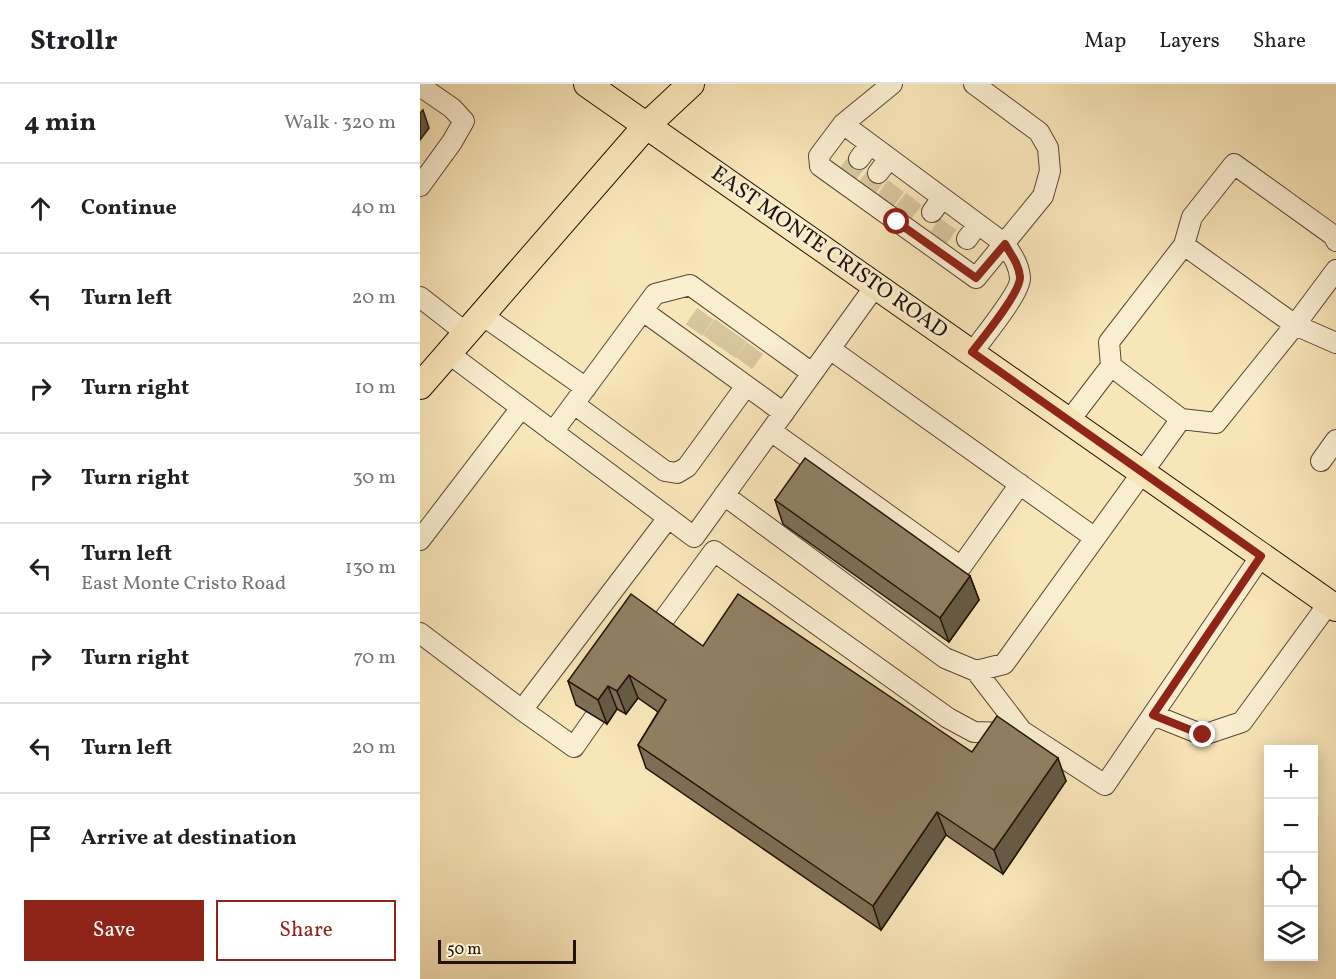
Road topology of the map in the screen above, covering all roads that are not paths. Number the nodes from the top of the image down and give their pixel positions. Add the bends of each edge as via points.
1 (587, 84) edge
2 (691, 84) edge
3 (892, 84) edge
4 (974, 84) edge
5 (420, 86) edge
6 (843, 124) junction
7 (646, 126) junction
8 (854, 165) junction
9 (874, 179) junction
10 (420, 186) edge
11 (892, 192) junction
12 (910, 205) junction
13 (927, 218) junction
14 (944, 230) junction
15 (1336, 241) edge
16 (963, 244) junction
17 (1005, 244) junction
18 (1184, 245) junction
19 (1336, 270) edge
20 (876, 285) junction
21 (420, 297) edge
22 (643, 311) junction
23 (474, 324) junction
24 (1295, 325) junction
25 (1336, 343) edge
26 (742, 346) junction
27 (830, 349) junction
28 (972, 352) junction
29 (448, 354) junction
30 (1112, 366) junction
31 (812, 373) junction
32 (420, 386) edge
33 (586, 388) junction
34 (574, 404) junction
35 (521, 408) junction
36 (784, 413) junction
37 (1181, 419) junction
38 (1069, 421) junction
39 (771, 431) junction
40 (553, 432) junction
41 (1336, 440) edge
42 (1321, 461) dead end
43 (1142, 472) junction
44 (1020, 484) junction
45 (724, 495) junction
46 (668, 518) junction
47 (694, 537) junction
48 (1095, 538) junction
49 (420, 540) edge
50 (714, 551) junction
51 (1261, 556) junction
52 (1333, 605) edge
53 (656, 630) edge
54 (420, 633) edge
55 (976, 671) junction
56 (522, 711) junction
57 (1153, 715) junction
58 (595, 717) edge
59 (1022, 731) junction

1 - 7 main road, EAST MONTE CRISTO ROAD
2 - 7 main road
3 - 6 lane
4 - 17 lane via 1039,132 1048,148 1050,171 1042,196
5 - 10 lane via 464,121
6 - 8 lane
6 - 8 lane via 819,156 820,166
7 - 20 main road, EAST MONTE CRISTO ROAD
7 - 23 main road
8 - 9 lane
8 - 9 lane
9 - 11 lane
9 - 11 lane
11 - 12 lane
11 - 12 lane
12 - 13 lane
12 - 13 lane
13 - 14 lane
13 - 14 lane
14 - 16 lane
14 - 16 lane
15 - 18 lane via 1234,164 1192,216
16 - 17 lane
16 - 17 lane via 976,278
17 - 28 lane via 1018,265 1021,280
18 - 24 lane
18 - 30 lane via 1109,342
19 - 24 lane
20 - 27 lane
20 - 28 main road, EAST MONTE CRISTO ROAD
21 - 23 lane
22 - 26 lane via 715,353
22 - 26 lane via 655,294 690,285
22 - 33 lane
23 - 29 main road
23 - 33 lane
24 - 25 lane
24 - 37 lane via 1216,423
26 - 31 lane
26 - 34 lane via 687,467 677,473 665,471
26 - 36 lane
27 - 31 lane
27 - 44 lane
28 - 38 main road, EAST MONTE CRISTO ROAD
29 - 32 main road
29 - 35 lane
30 - 37 lane
30 - 38 lane
31 - 36 lane
33 - 34 lane
34 - 40 lane
35 - 40 lane
35 - 49 lane
36 - 39 lane
37 - 43 lane
38 - 43 main road, EAST MONTE CRISTO ROAD
39 - 44 lane via 961,567
39 - 45 lane
40 - 46 lane
41 - 42 lane
43 - 48 lane
43 - 51 main road, EAST MONTE CRISTO ROAD
44 - 48 lane
45 - 47 lane
45 - 55 lane via 945,658
46 - 47 lane
46 - 56 lane
47 - 50 lane
48 - 55 lane via 1004,664
50 - 53 lane
50 - 59 lane via 948,718 974,732
51 - 52 main road, EAST MONTE CRISTO ROAD
51 - 57 lane
52 - 57 lane via 1242,722 1203,735
54 - 56 lane
55 - 59 lane
56 - 58 lane via 574,747
57 - 59 lane via 1105,785

